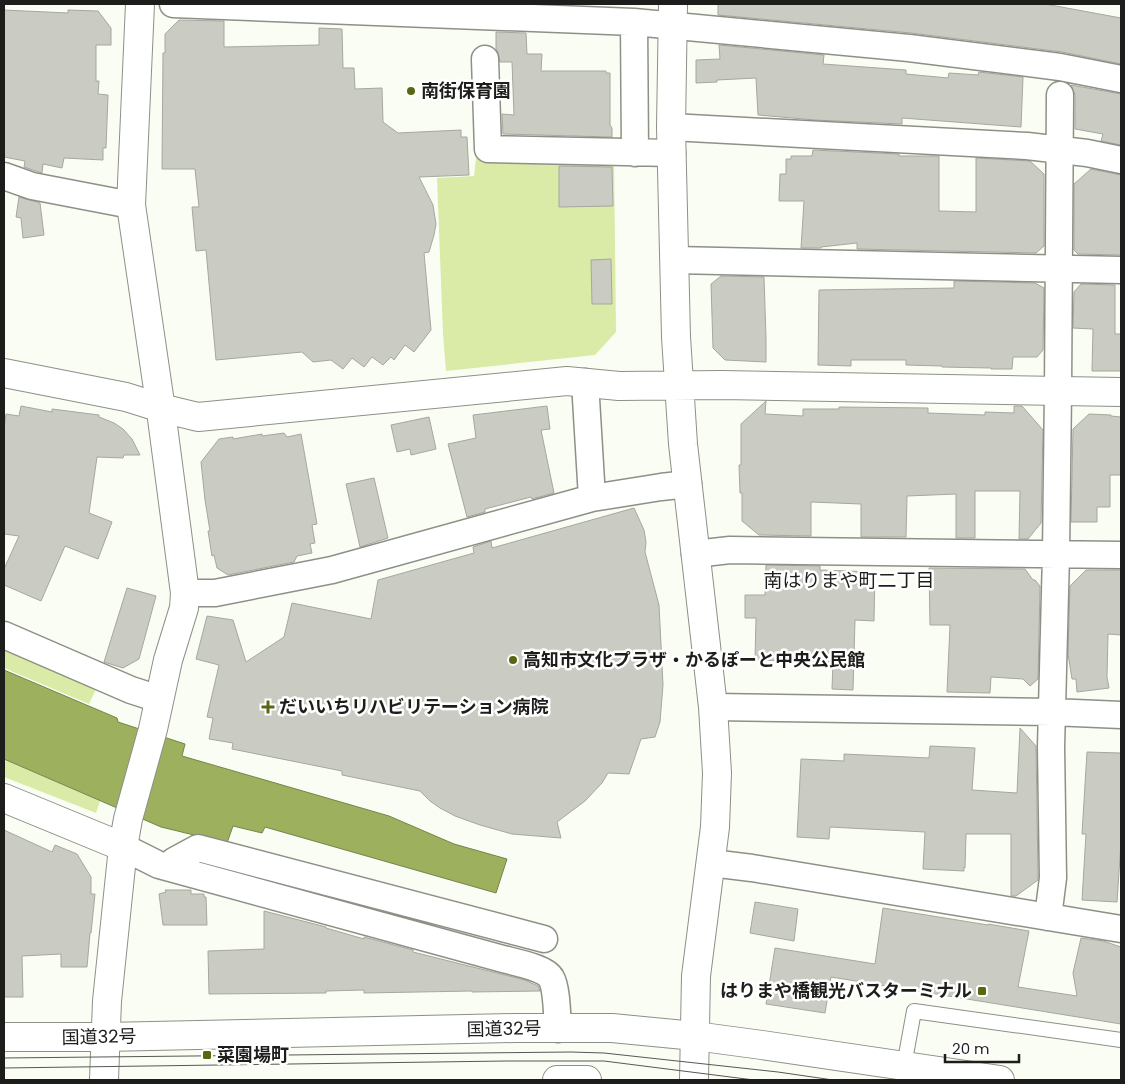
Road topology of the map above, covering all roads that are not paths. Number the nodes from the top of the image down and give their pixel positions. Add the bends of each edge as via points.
1 (140, 4) edge
2 (173, 4) edge
3 (673, 14) edge
4 (626, 21) junction
5 (485, 59) dead end
6 (1121, 79) edge
7 (1060, 95) dead end
8 (672, 140) junction
9 (1060, 150) junction
10 (635, 153) junction
11 (1121, 160) edge
12 (4, 176) edge
13 (131, 205) junction
14 (675, 260) junction
15 (1058, 268) junction
16 (1121, 270) edge
17 (4, 373) edge
18 (585, 382) junction
19 (680, 385) junction
20 (1058, 392) junction
21 (1121, 392) edge
22 (161, 408) junction
23 (688, 484) junction
24 (592, 498) junction
25 (695, 554) junction
26 (1056, 554) junction
27 (1121, 555) edge
28 (185, 593) junction
29 (4, 635) edge
30 (159, 699) junction
31 (713, 707) junction
32 (1052, 712) junction
33 (1121, 715) edge
34 (4, 798) edge
35 (123, 847) junction
36 (174, 861) dead end
37 (711, 863) junction
38 (1048, 916) junction
39 (1121, 929) edge
40 (544, 939) dead end
41 (558, 1029) junction
42 (695, 1036) junction
43 (4, 1037) edge
44 (105, 1037) junction
45 (1121, 1040) edge
46 (904, 1066) junction
47 (104, 1080) edge
48 (557, 1080) edge
49 (587, 1080) edge
50 (694, 1080) edge
51 (1000, 1080) edge

1 - 13 main road
2 - 4 street
3 - 4 street
3 - 6 street via 1060,67
3 - 8 main road
4 - 10 street
5 - 10 street via 488,149
7 - 9 street
8 - 9 street via 1027,146
8 - 10 street
8 - 14 main road
9 - 11 street
9 - 15 street
12 - 13 street via 32,186
13 - 22 main road
14 - 15 street
14 - 19 main road
15 - 16 street
15 - 20 street
17 - 22 main road via 126,396
18 - 19 main road via 620,386
18 - 22 main road via 567,381 198,418
18 - 24 street
19 - 20 main road
19 - 23 main road
20 - 21 main road
20 - 26 street
22 - 28 main road
23 - 24 street
23 - 25 main road
24 - 28 street via 332,570 214,593
25 - 26 street via 730,550
25 - 31 main road
26 - 27 street
26 - 32 street
28 - 30 main road via 184,608
29 - 30 street
30 - 35 main road
31 - 32 street
31 - 37 main road via 717,773
32 - 33 street
32 - 38 street via 1053,878
34 - 35 main road
35 - 41 street via 159,865 545,972 551,976 554,988
35 - 44 main road
36 - 40 street via 198,848
37 - 38 street
37 - 42 main road via 696,976
38 - 39 street
41 - 42 main road, 国道32号 via 612,1028
41 - 44 main road, 国道32号
42 - 46 main road, 国道32号
42 - 50 main road
43 - 44 main road, 国道32号
44 - 47 main road
45 - 46 lane via 914,1011
46 - 51 main road, 国道32号
48 - 49 main road

